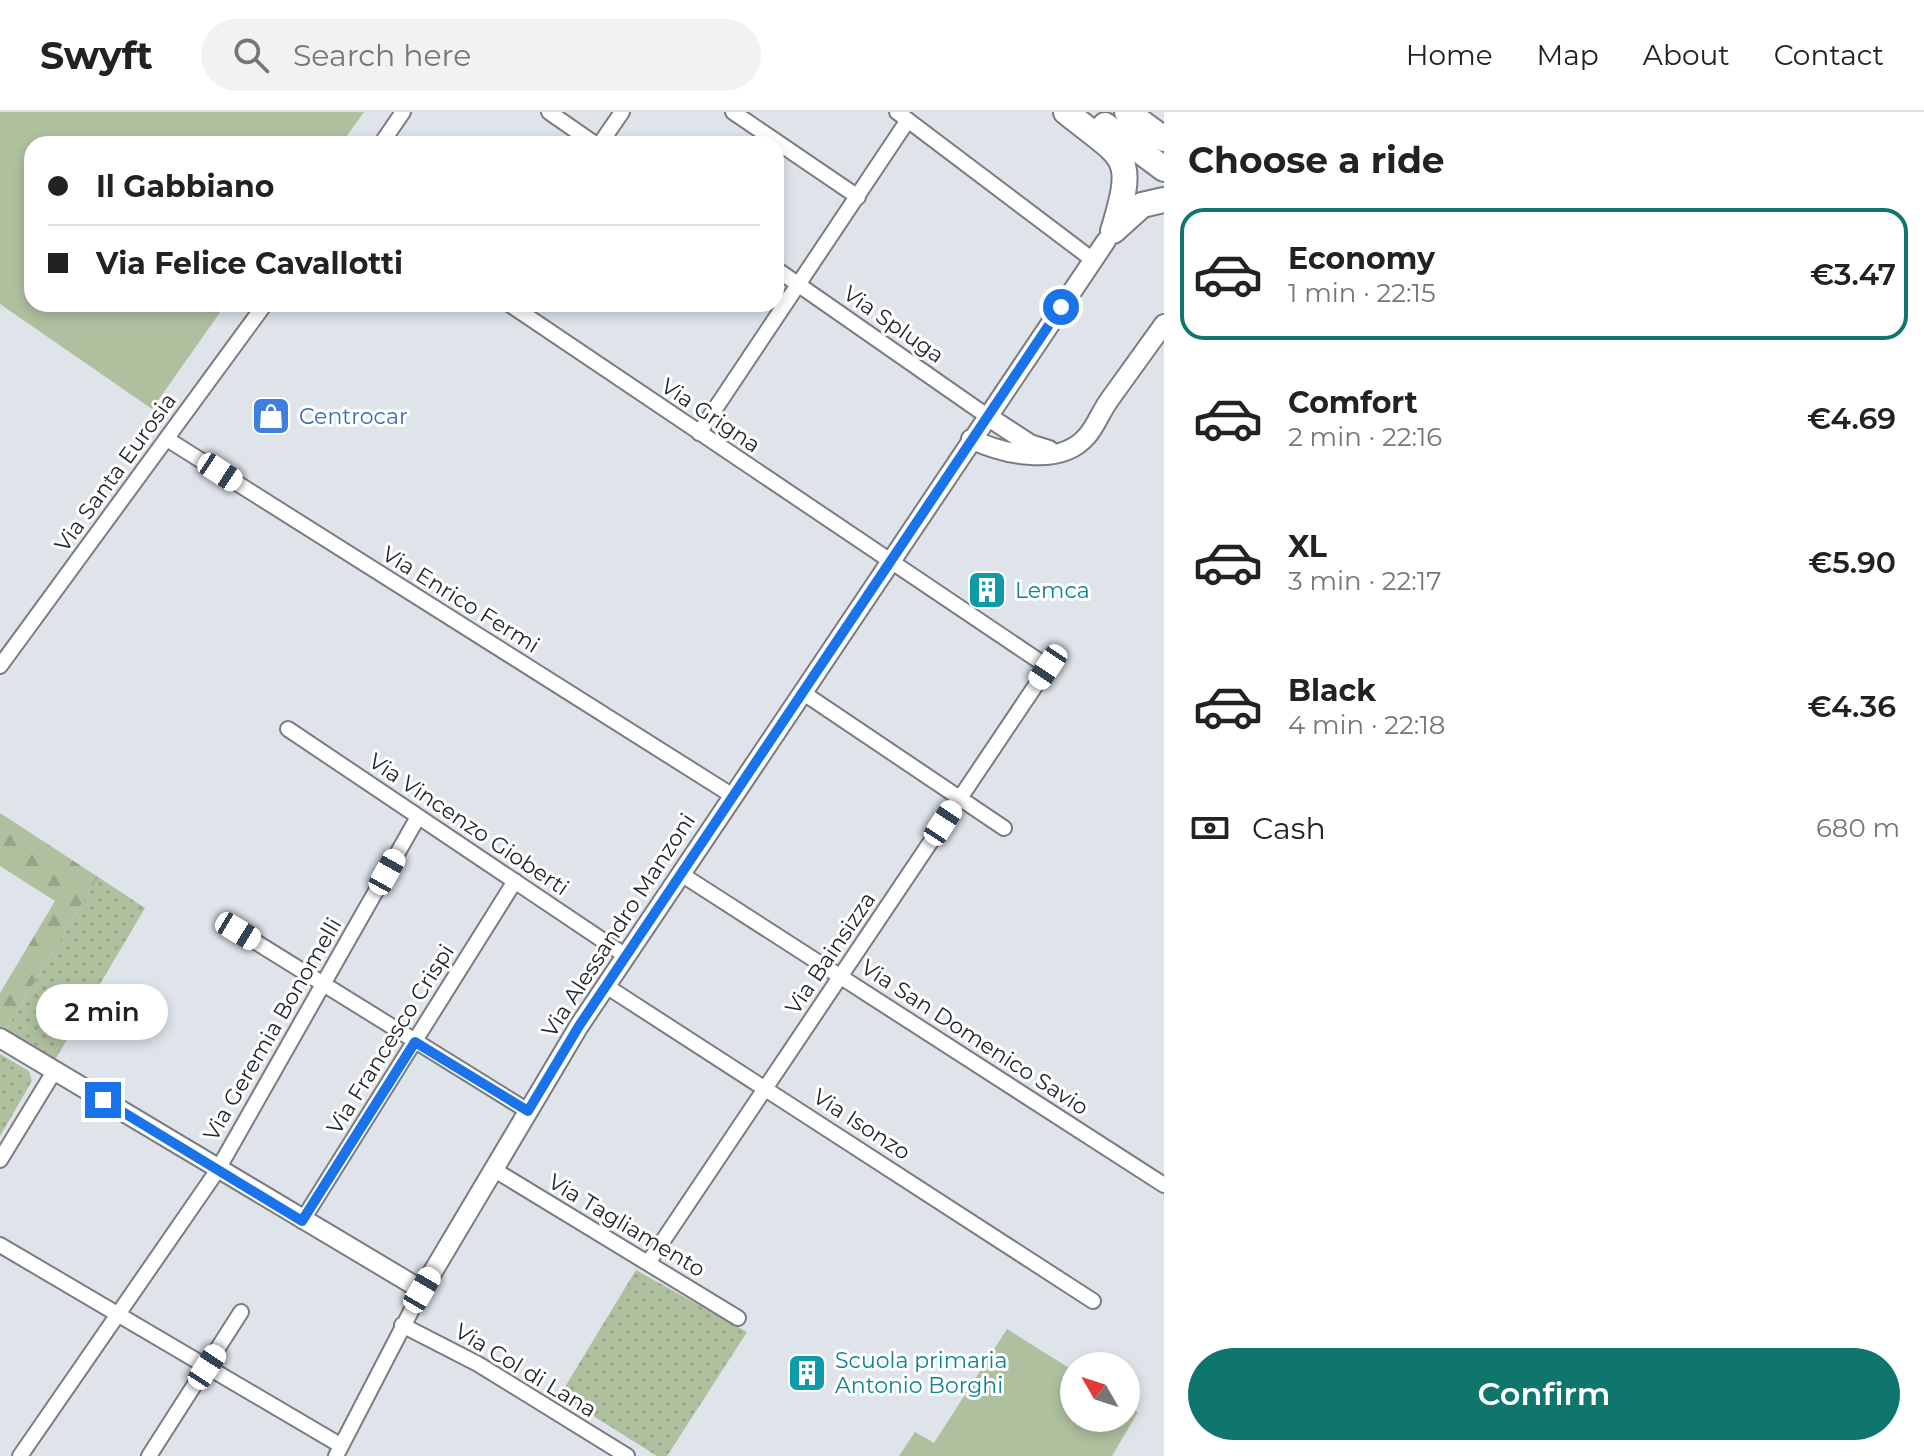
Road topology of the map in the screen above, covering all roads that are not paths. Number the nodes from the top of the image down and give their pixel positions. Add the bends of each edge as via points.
1 (403, 112) edge
2 (549, 112) edge
3 (622, 112) edge
4 (733, 112) edge
5 (1066, 112) edge
6 (1087, 112) edge
7 (1127, 112) edge
8 (903, 116) edge
9 (386, 136) edge
10 (585, 136) edge
11 (603, 136) edge
12 (768, 136) edge
13 (1164, 139) edge
14 (784, 147) edge
15 (1164, 169) edge
16 (858, 197) junction
17 (1164, 200) edge
18 (1104, 244) junction
19 (784, 275) edge
20 (800, 286) junction
21 (784, 309) edge
22 (259, 312) edge
23 (521, 312) edge
24 (782, 312) edge
25 (1164, 324) edge
26 (987, 416) junction
27 (699, 433) junction
28 (167, 439) junction
29 (971, 439) junction
30 (1056, 453) junction
31 (888, 562) junction
32 (0, 666) edge
33 (1048, 667) joint
34 (802, 692) junction
35 (288, 729) dead end
36 (733, 796) junction
37 (960, 797) junction
38 (418, 817) junction
39 (1004, 828) dead end
40 (681, 874) junction
41 (515, 881) junction
42 (238, 931) dead end
43 (626, 956) junction
44 (841, 977) junction
45 (325, 983) junction
46 (606, 986) junction
47 (0, 1038) edge
48 (415, 1042) junction
49 (55, 1070) junction
50 (766, 1087) junction
51 (528, 1111) junction
52 (0, 1160) edge
53 (493, 1169) junction
54 (217, 1171) junction
55 (1164, 1185) edge
56 (302, 1221) junction
57 (0, 1245) edge
58 (648, 1263) junction
59 (422, 1290) junction
60 (1093, 1301) dead end
61 (117, 1312) junction
62 (241, 1312) dead end
63 (738, 1318) dead end
64 (402, 1325) junction
65 (207, 1367) junction
66 (338, 1451) edge
67 (20, 1456) edge
68 (149, 1456) edge
69 (627, 1456) edge

1 - 9 street
2 - 10 street
3 - 11 street
4 - 12 street
5 - 18 highway via 1117,154 1125,168 1125,191
6 - 15 highway
7 - 13 highway
8 - 16 street
8 - 18 street
14 - 16 street
16 - 20 street
17 - 18 highway via 1142,205
18 - 26 street, Via Alessandro Manzoni
19 - 20 street, Via Spluga
20 - 21 street
20 - 26 street, Via Spluga
22 - 28 street, Via Santa Eurosia
23 - 27 street, Via Grigna
24 - 27 street
25 - 30 street via 1087,437
26 - 29 street, Via Alessandro Manzoni
26 - 30 street via 1030,444
27 - 31 street, Via Grigna
28 - 32 street, Via Santa Eurosia
28 - 36 street, Via Enrico Fermi
29 - 30 street via 1019,454
29 - 31 street, Via Alessandro Manzoni
31 - 33 street, Via Grigna
31 - 34 street, Via Alessandro Manzoni
33 - 37 street, Via Bainsizza
34 - 36 street, Via Alessandro Manzoni
34 - 37 street
35 - 38 street, Via Vincenzo Gioberti
36 - 40 street, Via Alessandro Manzoni
37 - 39 street
37 - 44 street, Via Bainsizza
38 - 41 street, Via Vincenzo Gioberti
38 - 45 street, Via Geremia Bonomelli
40 - 43 street, Via Alessandro Manzoni
40 - 44 street, Via San Domenico Savio
41 - 43 street, Via Vincenzo Gioberti
41 - 48 street, Via Francesco Crispi
42 - 45 street
43 - 46 street, Via Alessandro Manzoni
44 - 50 street, Via Bainsizza
44 - 55 street, Via San Domenico Savio
45 - 48 street
45 - 54 street, Via Geremia Bonomelli
46 - 50 street, Via Isonzo
46 - 51 street, Via Alessandro Manzoni
47 - 49 street
48 - 51 street
48 - 56 street, Via Francesco Crispi
49 - 52 street
49 - 54 street
50 - 58 street, Via Bainsizza
50 - 60 street, Via Isonzo
51 - 53 street, Via Alessandro Manzoni
53 - 58 street, Via Tagliamento
53 - 59 street, Via Alessandro Manzoni
54 - 56 street
54 - 61 street, Via Geremia Bonomelli
56 - 59 street
57 - 61 street
58 - 63 street, Via Tagliamento
59 - 64 street, Via Alessandro Manzoni
61 - 65 street
61 - 67 street, Via Geremia Bonomelli
62 - 65 street
64 - 66 street, Via Alessandro Manzoni
64 - 69 street, Via Col di Lana via 478,1364
65 - 66 street
65 - 68 street

